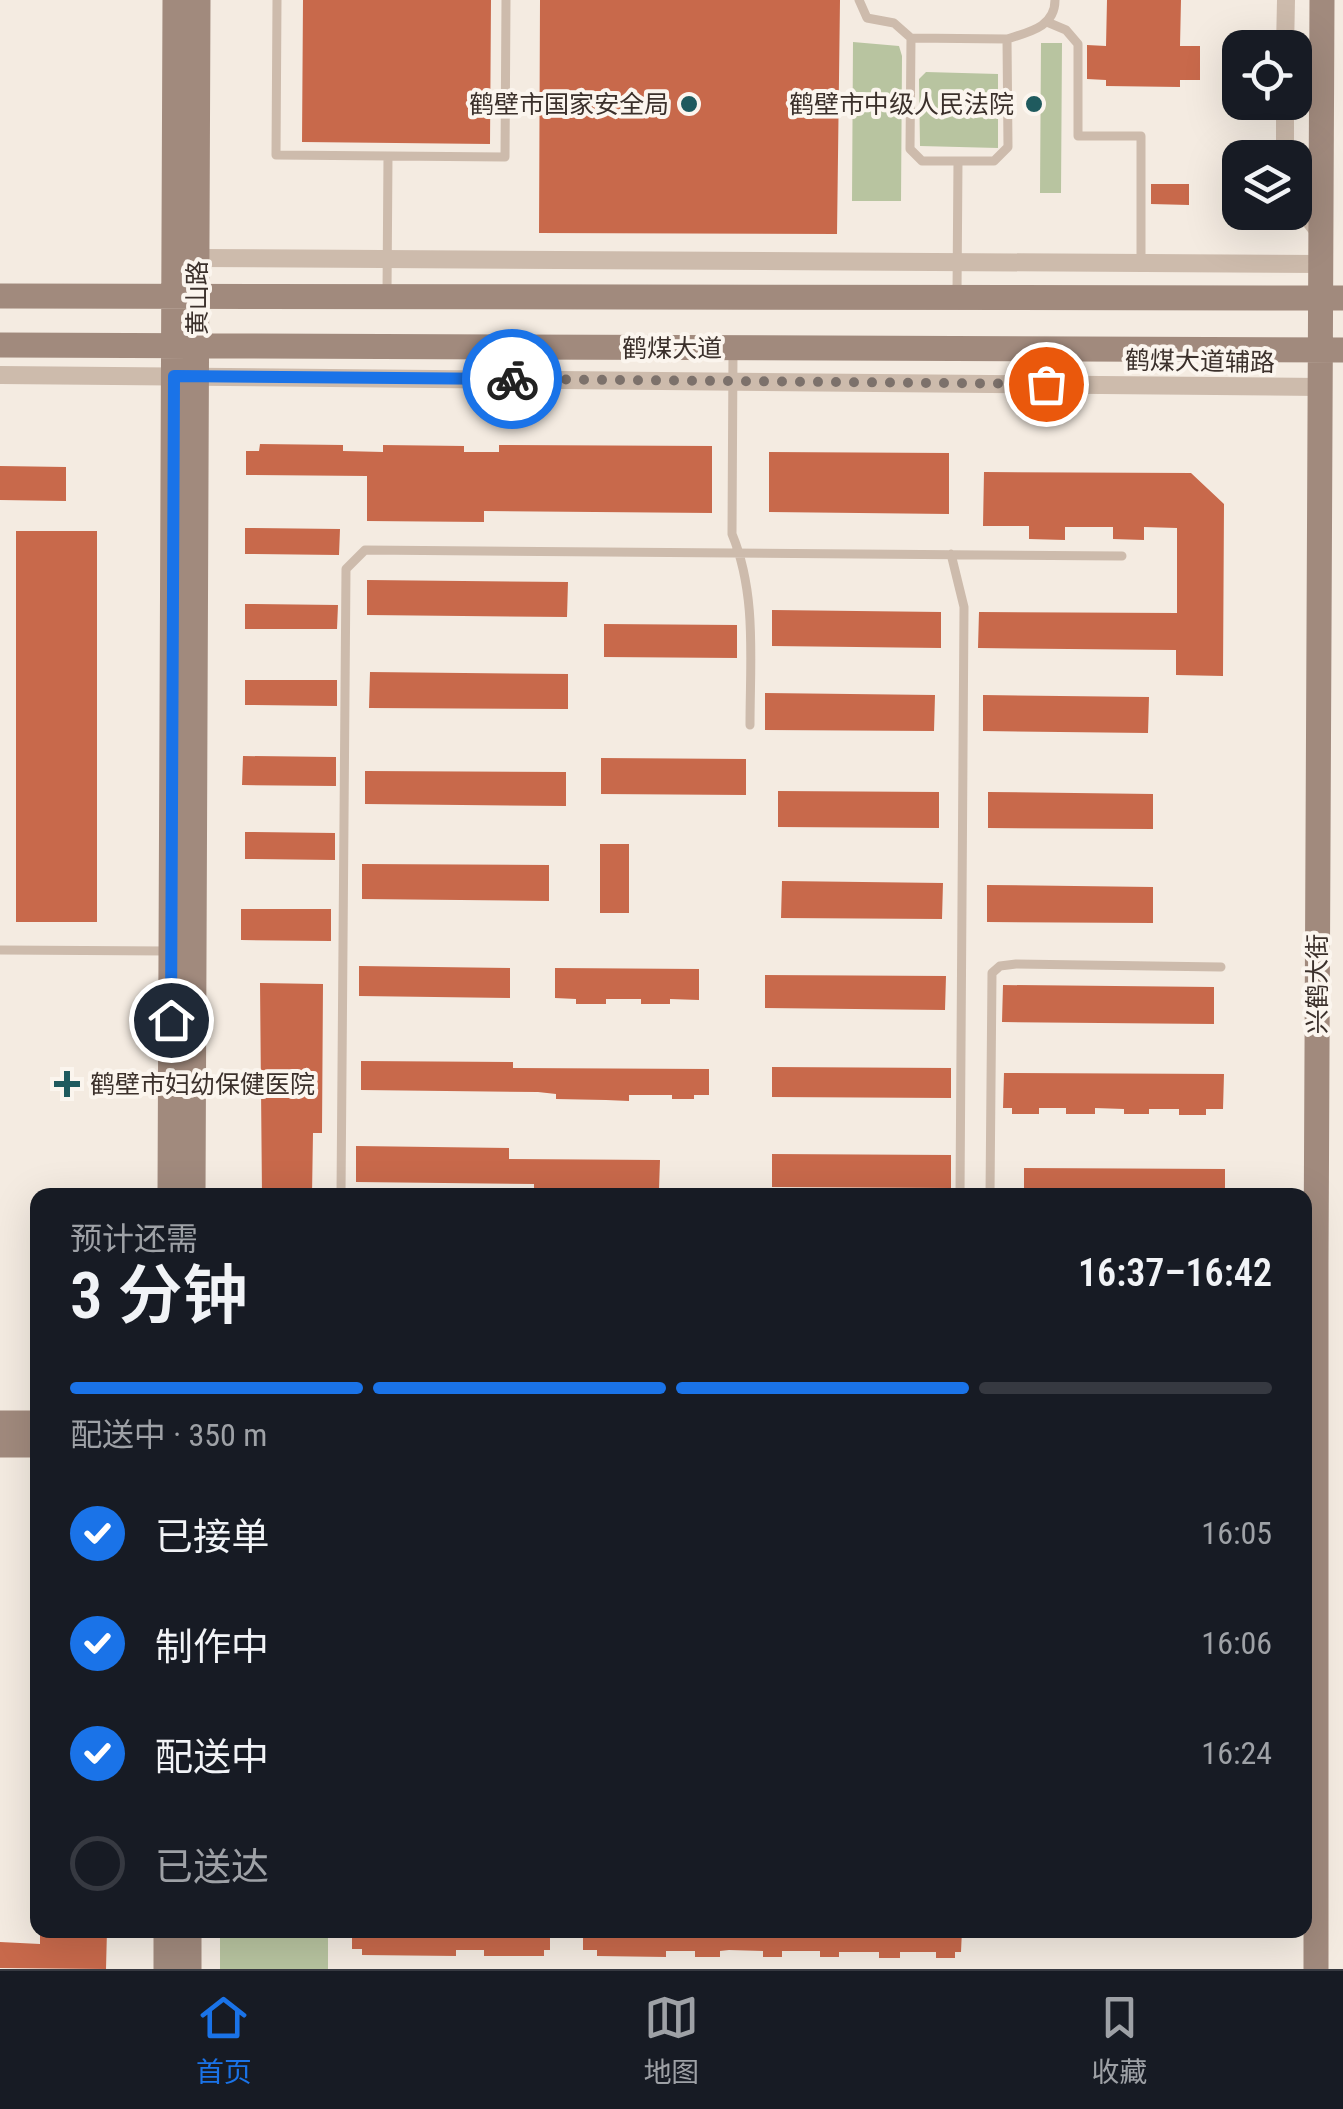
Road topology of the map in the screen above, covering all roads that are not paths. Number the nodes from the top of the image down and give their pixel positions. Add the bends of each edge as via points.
1 (174, 0) edge
2 (198, 0) edge
3 (277, 0) edge
4 (506, 0) edge
5 (859, 0) edge
6 (1054, 0) edge
7 (1286, 0) edge
8 (1322, 0) edge
9 (1047, 22) junction
10 (1286, 30) edge
11 (911, 38) junction
12 (1008, 39) junction
13 (388, 156) junction
14 (958, 161) junction
15 (1312, 223) edge
16 (1321, 234) junction
17 (197, 258) junction
18 (388, 260) junction
19 (957, 263) junction
20 (1141, 264) junction
21 (1320, 264) junction
22 (0, 296) edge
23 (185, 296) junction
24 (387, 296) junction
25 (957, 297) junction
26 (1332, 298) edge
27 (0, 346) edge
28 (185, 346) junction
29 (734, 348) junction
30 (1332, 350) edge
31 (0, 375) edge
32 (185, 376) junction
33 (733, 380) junction
34 (1320, 388) junction
35 (740, 553) junction
36 (951, 554) junction
37 (1122, 556) dead end
38 (750, 725) dead end
39 (0, 950) edge
40 (171, 951) junction
41 (1221, 968) dead end
42 (170, 1188) edge
43 (193, 1188) edge
44 (341, 1188) edge
45 (960, 1188) edge
46 (990, 1188) edge
47 (1312, 1228) edge
48 (0, 1423) edge
49 (30, 1423) edge
50 (0, 1445) edge
51 (30, 1445) edge
52 (1312, 1615) edge
53 (166, 1938) edge
54 (190, 1938) edge
55 (166, 1969) edge
56 (189, 1969) edge
57 (1316, 1969) edge

1 - 23 main road, 黄山路
2 - 17 main road, 黄山路
3 - 13 lane via 276,155
4 - 13 lane via 505,157
5 - 11 lane via 867,18 894,23
6 - 9 lane
7 - 10 street
8 - 16 main road, 兴鹤大街
9 - 12 lane
9 - 20 lane via 1078,44 1078,136 1141,136
11 - 12 lane
11 - 14 lane via 910,149 922,161
12 - 14 lane via 1008,147 994,162
13 - 18 lane
14 - 19 lane
15 - 16 street
16 - 21 main road, 兴鹤大街
17 - 18 street
17 - 23 main road, 黄山路
18 - 19 street
18 - 24 lane
19 - 20 street
19 - 25 lane
20 - 21 street
21 - 26 main road, 兴鹤大街
22 - 23 main road, 鹤煤大道
23 - 24 main road, 鹤煤大道
23 - 28 main road, 黄山路
24 - 25 main road, 鹤煤大道
25 - 26 main road, 鹤煤大道
26 - 30 main road, 兴鹤大街
27 - 28 main road, 鹤煤大道
28 - 29 main road, 鹤煤大道
28 - 32 main road, 黄山路
29 - 30 main road, 鹤煤大道
29 - 33 lane
30 - 34 main road, 兴鹤大街
31 - 32 street, 鹤煤大道辅路
32 - 33 street, 鹤煤大道辅路
32 - 40 main road, 黄山路
32 - 43 main road, 黄山路
33 - 34 street, 鹤煤大道辅路
33 - 35 lane via 732,534
34 - 47 main road, 兴鹤大街
35 - 36 lane
35 - 38 lane via 750,610
35 - 44 lane via 365,550 346,569
36 - 37 lane
36 - 45 lane via 964,607
39 - 40 lane
40 - 42 main road, 黄山路
41 - 46 lane via 1016,964 992,973
48 - 49 main road
50 - 51 main road
52 - 57 main road, 兴鹤大街
53 - 55 main road
54 - 56 main road

